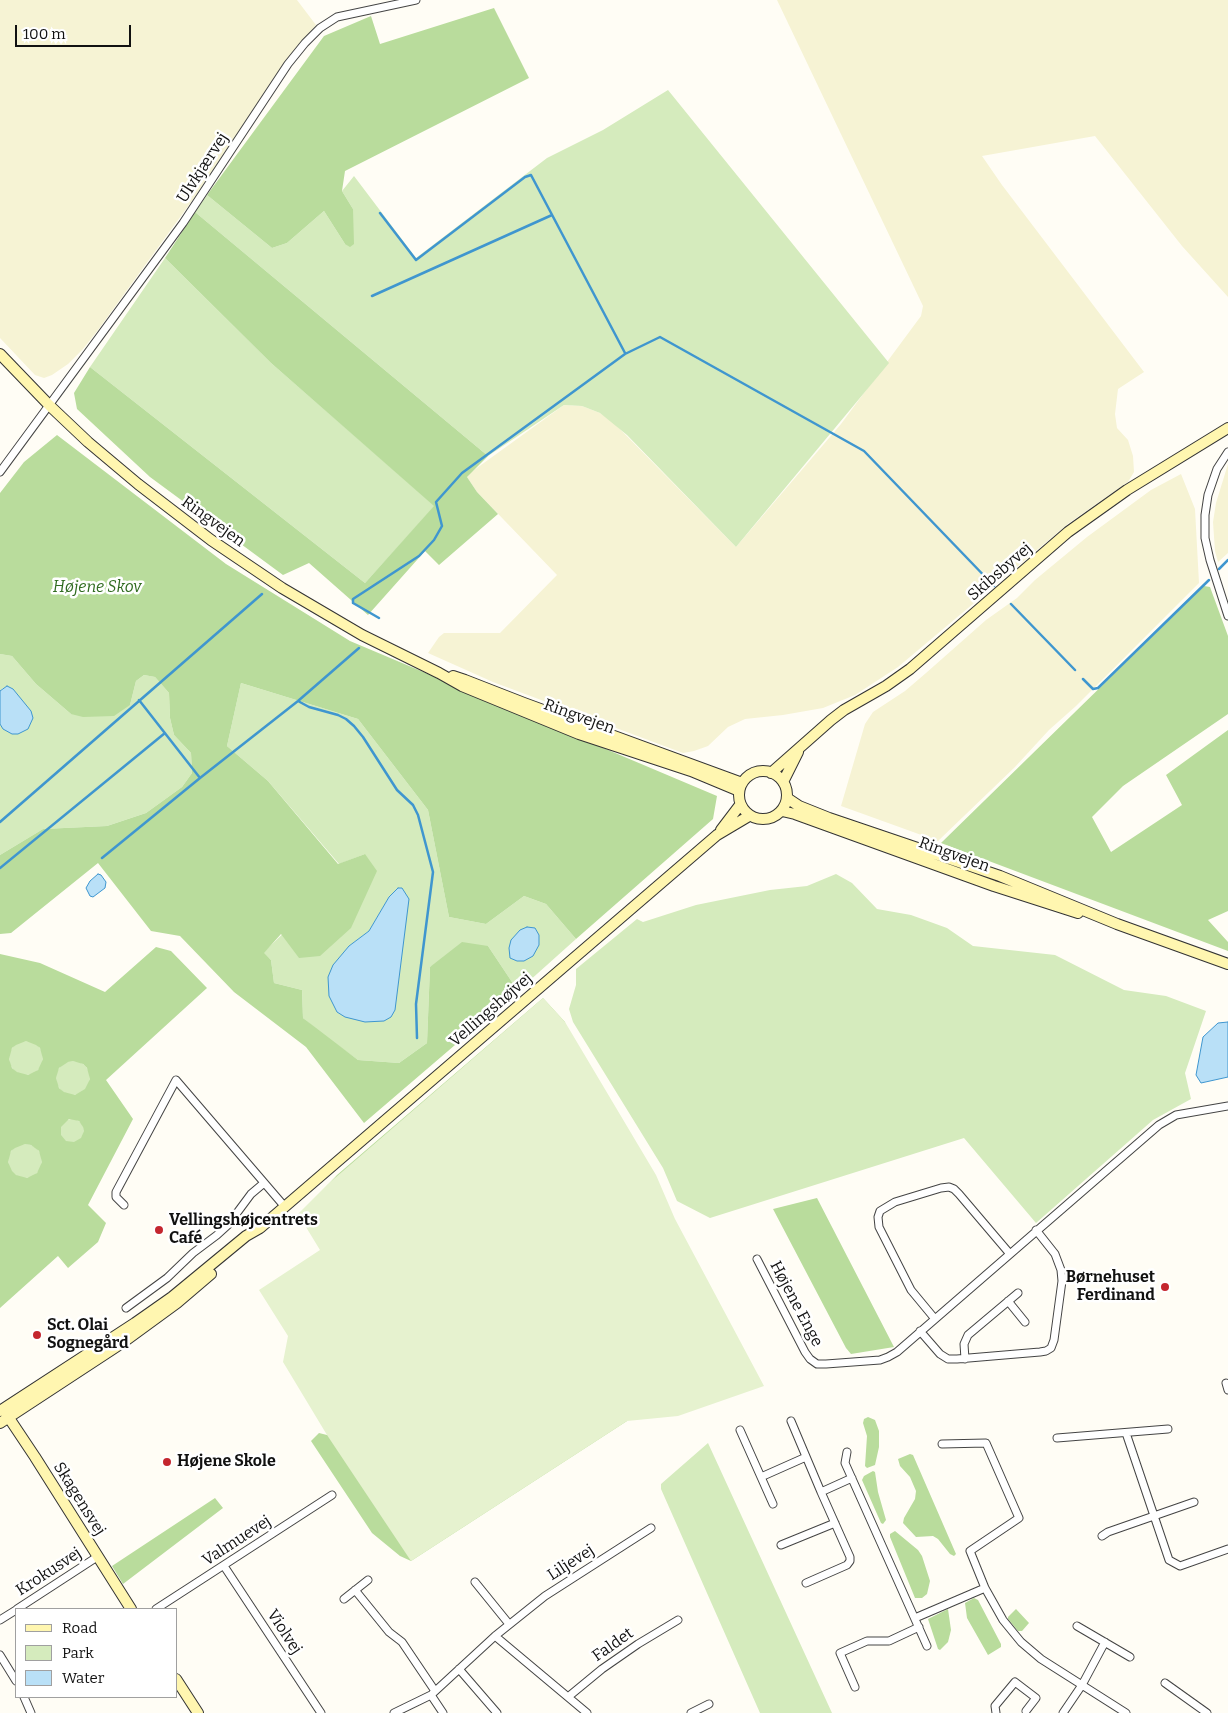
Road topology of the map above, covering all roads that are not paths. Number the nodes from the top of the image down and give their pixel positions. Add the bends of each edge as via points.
1 (416, 0) edge
2 (0, 354) edge
3 (50, 406) junction
4 (1228, 428) edge
5 (1228, 452) edge
6 (0, 472) edge
7 (1228, 616) edge
8 (800, 749) junction
9 (771, 772) junction
10 (783, 782) junction
11 (740, 787) junction
12 (787, 798) junction
13 (740, 805) junction
14 (782, 811) junction
15 (750, 816) junction
16 (717, 836) junction
17 (1117, 924) junction
18 (1228, 964) edge
19 (1228, 1106) edge
20 (264, 1183) junction
21 (124, 1205) dead end
22 (285, 1207) junction
23 (1036, 1230) junction
24 (1010, 1254) junction
25 (757, 1259) dead end
26 (1018, 1293) dead end
27 (1008, 1302) junction
28 (126, 1308) dead end
29 (935, 1319) junction
30 (1025, 1322) dead end
31 (920, 1331) junction
32 (965, 1359) junction
33 (2, 1414) edge
34 (791, 1421) dead end
35 (1168, 1429) dead end
36 (740, 1430) dead end
37 (1126, 1433) junction
38 (1057, 1438) dead end
39 (942, 1444) dead end
40 (847, 1452) dead end
41 (806, 1457) junction
42 (761, 1477) junction
43 (852, 1478) junction
44 (821, 1492) junction
45 (332, 1495) dead end
46 (1194, 1502) dead end
47 (773, 1504) dead end
48 (1154, 1516) junction
49 (835, 1524) junction
50 (651, 1528) dead end
51 (1102, 1536) dead end
52 (781, 1546) dead end
53 (1228, 1549) edge
54 (97, 1557) junction
55 (224, 1566) junction
56 (368, 1580) dead end
57 (476, 1582) dead end
58 (806, 1583) dead end
59 (985, 1588) junction
60 (355, 1590) junction
61 (344, 1599) dead end
62 (18, 1608) edge
63 (130, 1608) edge
64 (158, 1608) edge
65 (15, 1610) edge
66 (914, 1618) junction
67 (0, 1620) edge
68 (678, 1620) dead end
69 (509, 1624) junction
70 (1077, 1626) dead end
71 (919, 1628) junction
72 (495, 1636) junction
73 (1106, 1642) junction
74 (927, 1646) dead end
75 (0, 1655) edge
76 (1130, 1657) dead end
77 (459, 1669) junction
78 (15, 1679) edge
79 (178, 1682) edge
80 (1165, 1682) dead end
81 (1082, 1685) junction
82 (855, 1687) dead end
83 (433, 1693) junction
84 (568, 1697) junction
85 (24, 1698) edge
86 (709, 1704) dead end
87 (1197, 1706) junction
88 (1026, 1711) dead end
89 (30, 1713) edge
90 (198, 1713) edge
91 (321, 1713) edge
92 (394, 1713) edge
93 (443, 1713) edge
94 (497, 1713) edge
95 (588, 1713) edge
96 (691, 1713) edge
97 (996, 1713) edge
98 (1063, 1713) edge
99 (1126, 1713) edge
100 (1191, 1713) edge
101 (1207, 1713) edge

1 - 3 street, Ulvkjærvej via 337,18 320,28 305,43 183,223
2 - 3 street, Ringvejen
3 - 6 street
3 - 11 street, Ringvejen via 138,484 211,540 282,588 362,635 462,686 579,734
4 - 8 street, Skibsbyvej via 1127,490 1068,532 910,669 844,710
5 - 7 street via 1217,469 1205,515 1205,538 1210,560
8 - 9 street, Skibsbyvej
8 - 10 street, Skibsbyvej
9 - 10 street
9 - 11 street via 755,772 745,778
10 - 12 street
11 - 13 street
12 - 14 street
12 - 17 street, Ringvejen via 829,818 1000,876
13 - 15 street
13 - 16 street, Vellingshøjvej
14 - 15 street via 764,820
14 - 17 street, Ringvejen via 994,886
15 - 16 street, Vellingshøjvej
16 - 22 street, Vellingshøjvej
17 - 18 street, Ringvejen
19 - 23 street, Højene Enge via 1168,1118
20 - 21 street via 176,1080 116,1192 116,1197
20 - 22 street
20 - 28 street via 216,1235 167,1278
22 - 33 street, Vellingshøjvej via 169,1309 125,1341
23 - 24 street, Højene Enge
23 - 32 street via 1055,1254 1062,1275 1051,1348 1040,1352
24 - 29 street, Højene Enge
24 - 29 street via 949,1187 896,1202 880,1211 879,1227 911,1290
25 - 31 street, Højene Enge via 805,1352 817,1364 888,1358
26 - 27 street
27 - 30 street
27 - 32 street via 968,1335 964,1344
29 - 31 street, Højene Enge
31 - 32 street via 940,1354
33 - 54 street, Skagensvej via 35,1457
34 - 41 street
35 - 37 street
36 - 42 street
37 - 38 street
37 - 48 street
39 - 59 street via 986,1443 1019,1518 970,1551
40 - 43 street via 845,1463
41 - 42 street
41 - 44 street
42 - 47 street
43 - 44 street
43 - 66 street
44 - 49 street
45 - 55 street, Valmuevej
46 - 48 street
48 - 51 street
48 - 53 street via 1168,1560 1180,1566
49 - 52 street
49 - 58 street via 850,1561
50 - 69 street, Liljevej via 545,1596
54 - 62 street, Krokusvej
54 - 63 street, Skagensvej
55 - 64 street, Valmuevej
55 - 91 street, Violvej
56 - 60 street
57 - 69 street
59 - 66 street
59 - 81 street via 1003,1620 1021,1642
60 - 61 street
60 - 83 street via 389,1632 402,1642
65 - 67 street, Krokusvej
66 - 71 street
68 - 84 street, Faldet via 602,1669
69 - 72 street, Liljevej
70 - 73 street
71 - 74 street
71 - 82 street via 889,1641 868,1641 840,1653
72 - 77 street, Liljevej
72 - 84 street
73 - 76 street
73 - 81 street
75 - 78 street
77 - 83 street, Liljevej
77 - 94 street
79 - 90 street
80 - 87 street
81 - 98 street
81 - 99 street
83 - 92 street, Liljevej
83 - 93 street
84 - 95 street
85 - 89 street
86 - 96 street
87 - 100 street
87 - 101 street
88 - 97 street via 1036,1698 1015,1682 995,1706

